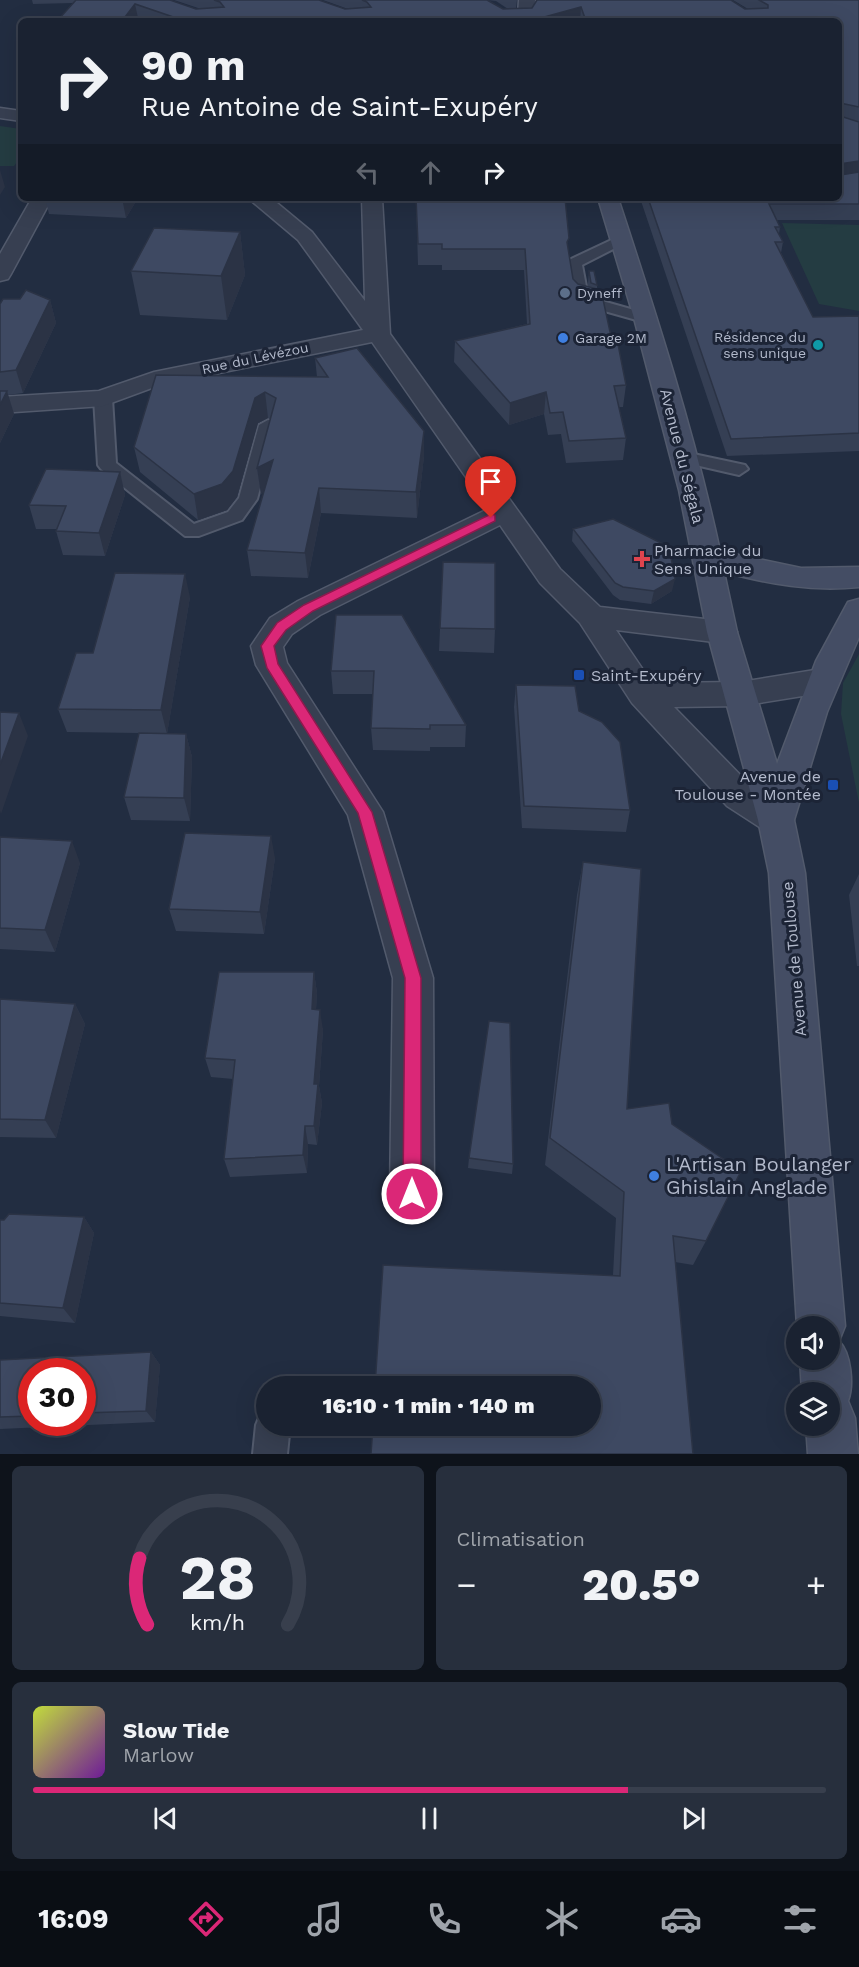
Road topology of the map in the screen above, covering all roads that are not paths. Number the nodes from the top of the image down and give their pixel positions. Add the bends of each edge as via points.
1 (527, 0) edge
2 (518, 18) edge
3 (0, 114) edge
4 (18, 116) edge
5 (40, 201) edge
6 (262, 201) edge
7 (372, 201) edge
8 (609, 201) edge
9 (622, 239) junction
10 (0, 273) edge
11 (646, 318) junction
12 (378, 333) junction
13 (103, 398) junction
14 (0, 405) edge
15 (268, 425) edge
16 (684, 457) junction
17 (739, 469) dead end
18 (504, 512) junction
19 (706, 557) junction
20 (859, 577) edge
21 (859, 609) edge
22 (591, 616) junction
23 (722, 632) junction
24 (821, 681) junction
25 (741, 694) junction
26 (643, 695) junction
27 (776, 820) junction
28 (412, 1194) dead end
29 (821, 1316) edge
30 (272, 1436) edge
31 (831, 1436) edge
32 (270, 1454) edge
33 (833, 1454) edge

1 - 2 street via 526,14
3 - 4 street
5 - 10 street
6 - 12 street via 305,236
7 - 12 street
8 - 9 main road, Avenue du Ségala
9 - 11 main road, Avenue du Ségala
9 - 11 lane via 574,262 581,300
11 - 16 main road, Avenue du Ségala
12 - 13 street, Rue du Lévézou via 154,379
12 - 18 street
13 - 14 street, Rue du Lévézou
13 - 15 lane via 107,465 192,532 235,516 248,499
16 - 17 lane
16 - 19 main road, Avenue du Ségala
18 - 22 street via 550,576
18 - 28 street via 309,608 281,626 267,646 272,665 365,812 413,978
19 - 20 main road via 781,576 830,582
19 - 23 main road, Avenue du Ségala
21 - 24 main road, Avenue de Toulouse
22 - 23 street
22 - 26 street
23 - 25 main road, Avenue du Ségala
24 - 25 street
24 - 27 main road, Avenue de Toulouse
25 - 26 street
25 - 27 main road, Avenue du Ségala
26 - 27 street via 739,795
27 - 29 main road, Avenue de Toulouse via 787,873 796,962
30 - 32 lane
31 - 33 main road

